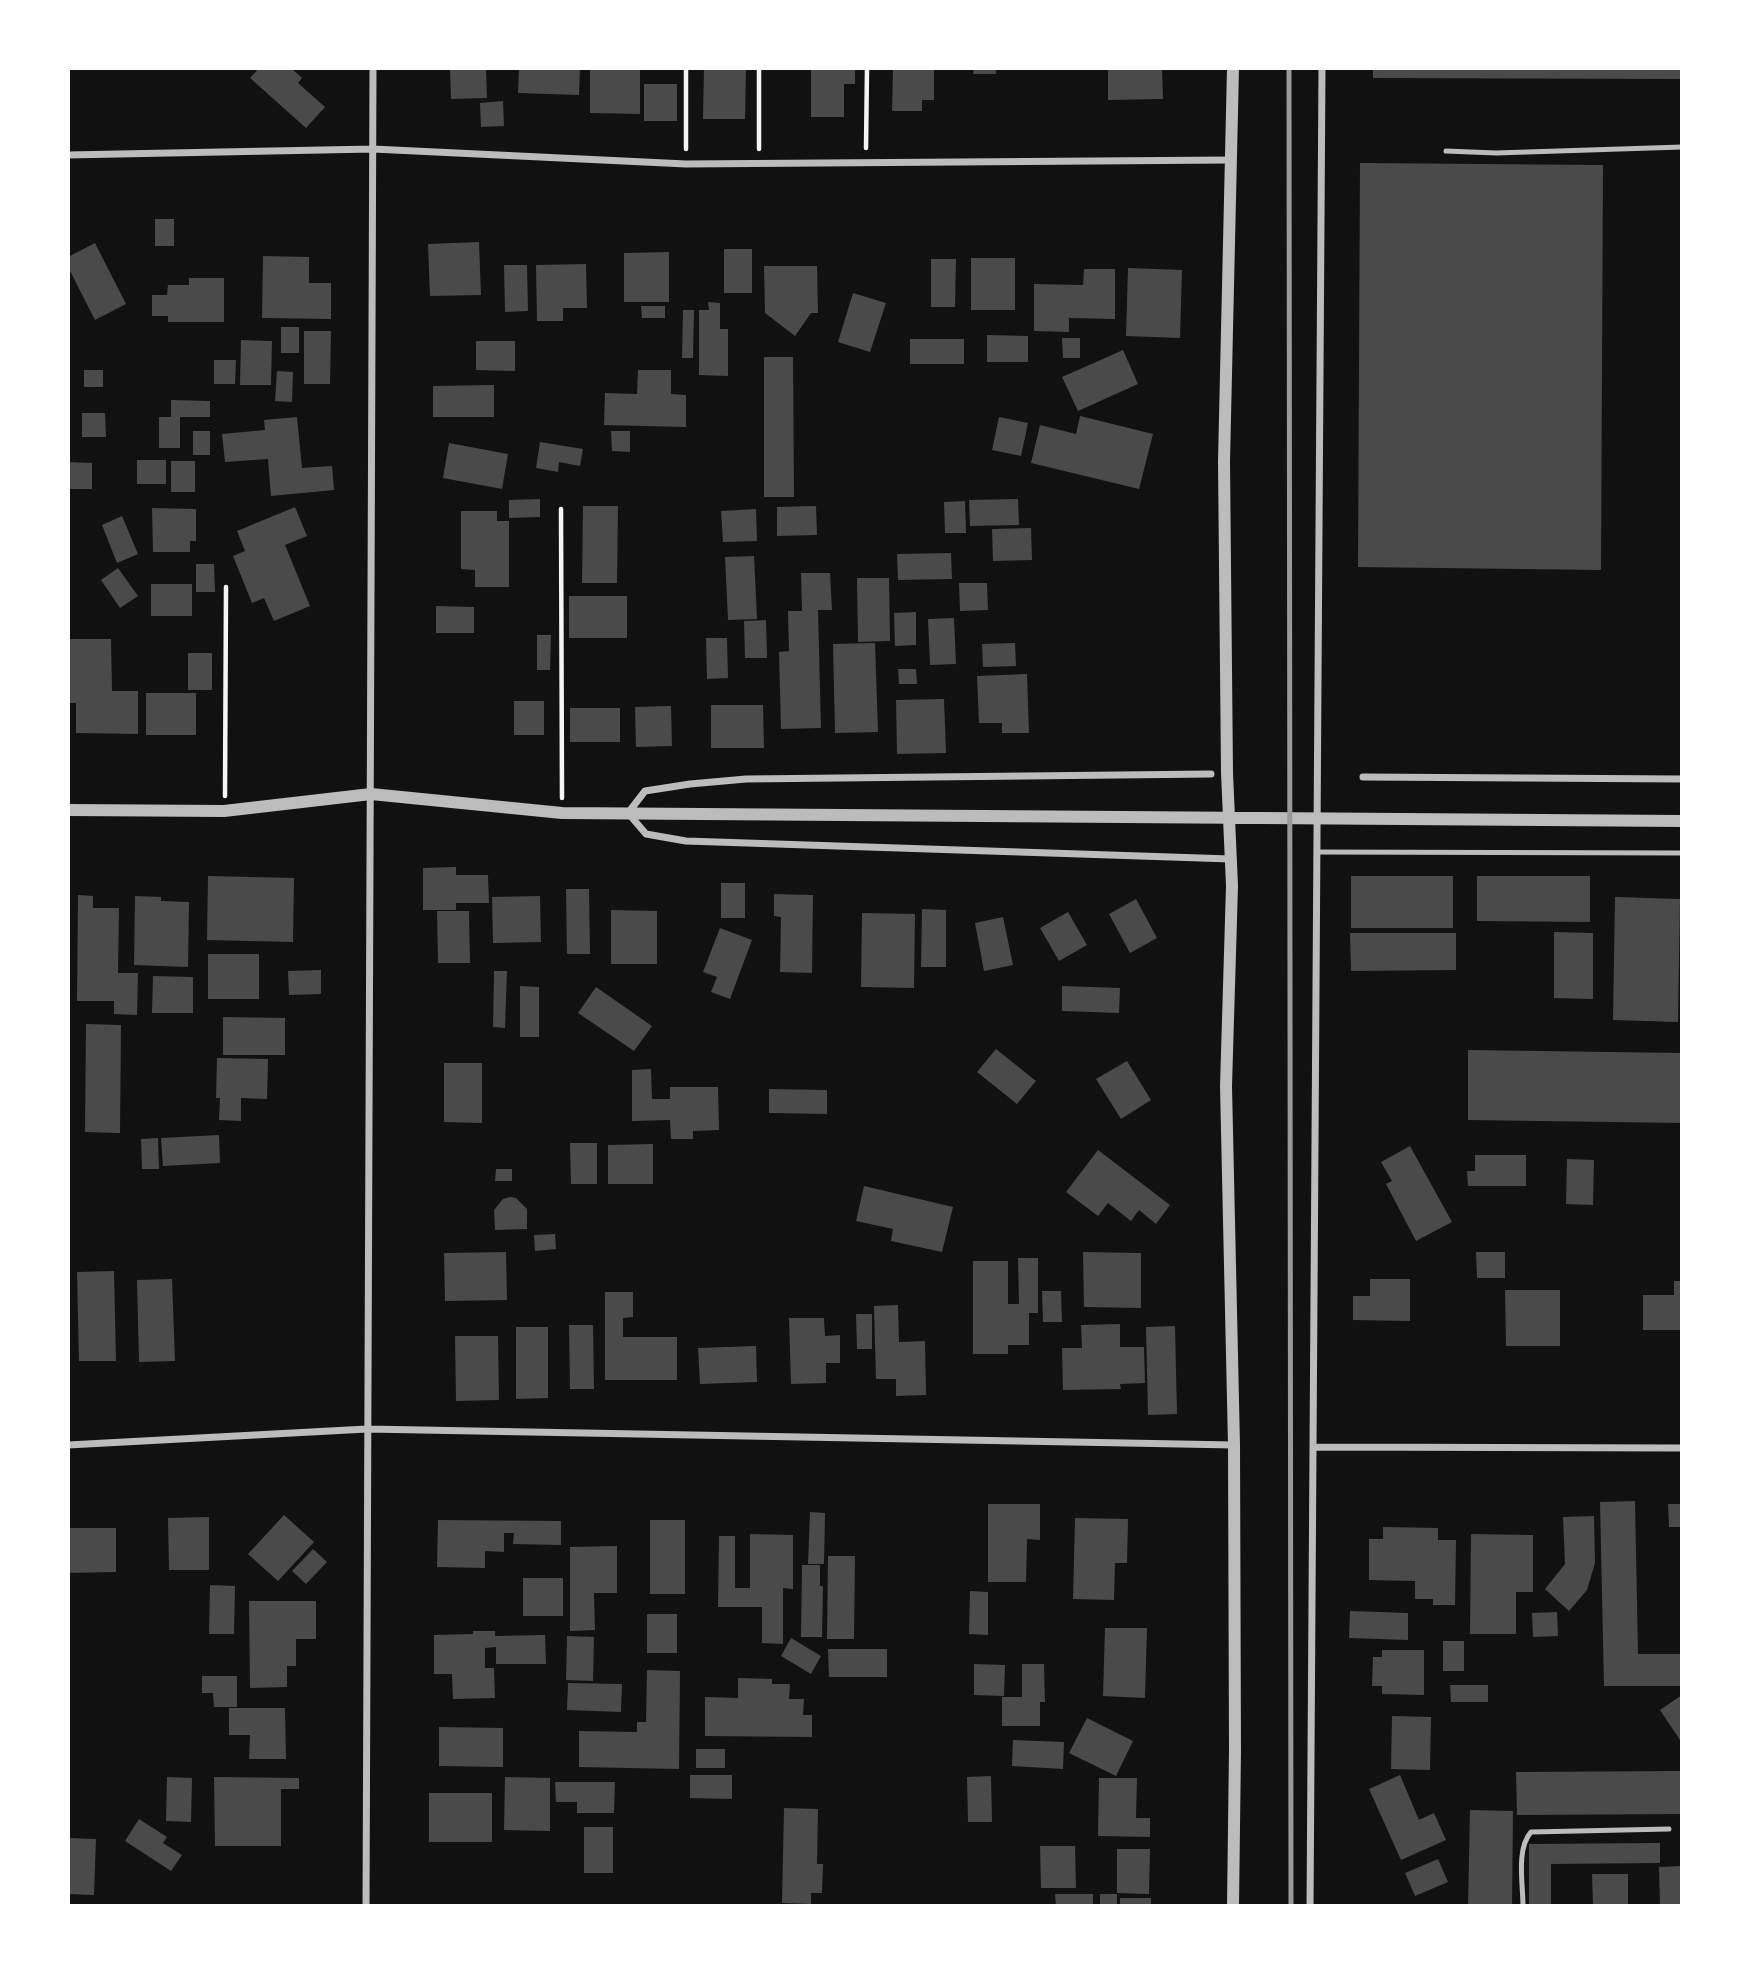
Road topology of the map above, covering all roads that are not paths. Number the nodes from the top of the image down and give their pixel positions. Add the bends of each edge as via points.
1 (373, 68) edge
2 (1233, 68) edge
3 (1322, 68) edge
4 (1682, 147) edge
5 (373, 149) junction
6 (1446, 152) dead end
7 (68, 155) edge
8 (1230, 160) junction
9 (1211, 775) dead end
10 (1363, 777) dead end
11 (1682, 779) edge
12 (371, 794) junction
13 (68, 810) edge
14 (628, 813) junction
15 (1682, 821) edge
16 (1317, 852) junction
17 (1682, 853) edge
18 (1231, 859) junction
19 (367, 1429) junction
20 (68, 1445) edge
21 (1234, 1445) junction
22 (1315, 1447) junction
23 (1682, 1448) edge
24 (1669, 1829) dead end
25 (366, 1906) edge
26 (1233, 1906) edge
27 (1310, 1906) edge
28 (1523, 1906) edge

1 - 5 street
2 - 8 street
3 - 16 street
4 - 6 lane
5 - 7 street
5 - 8 street via 686,164
5 - 12 street
8 - 18 street via 1224,474
9 - 14 street via 746,779 645,791
10 - 11 street
12 - 13 street via 224,811
12 - 14 street via 562,813
12 - 19 street
14 - 15 street
14 - 18 street via 646,834 687,841
16 - 17 lane
16 - 22 street
18 - 21 street via 1226,1086
19 - 20 street
19 - 21 street
19 - 25 street
21 - 26 street
22 - 23 street
22 - 27 street
24 - 28 lane via 1531,1832 1523,1854

